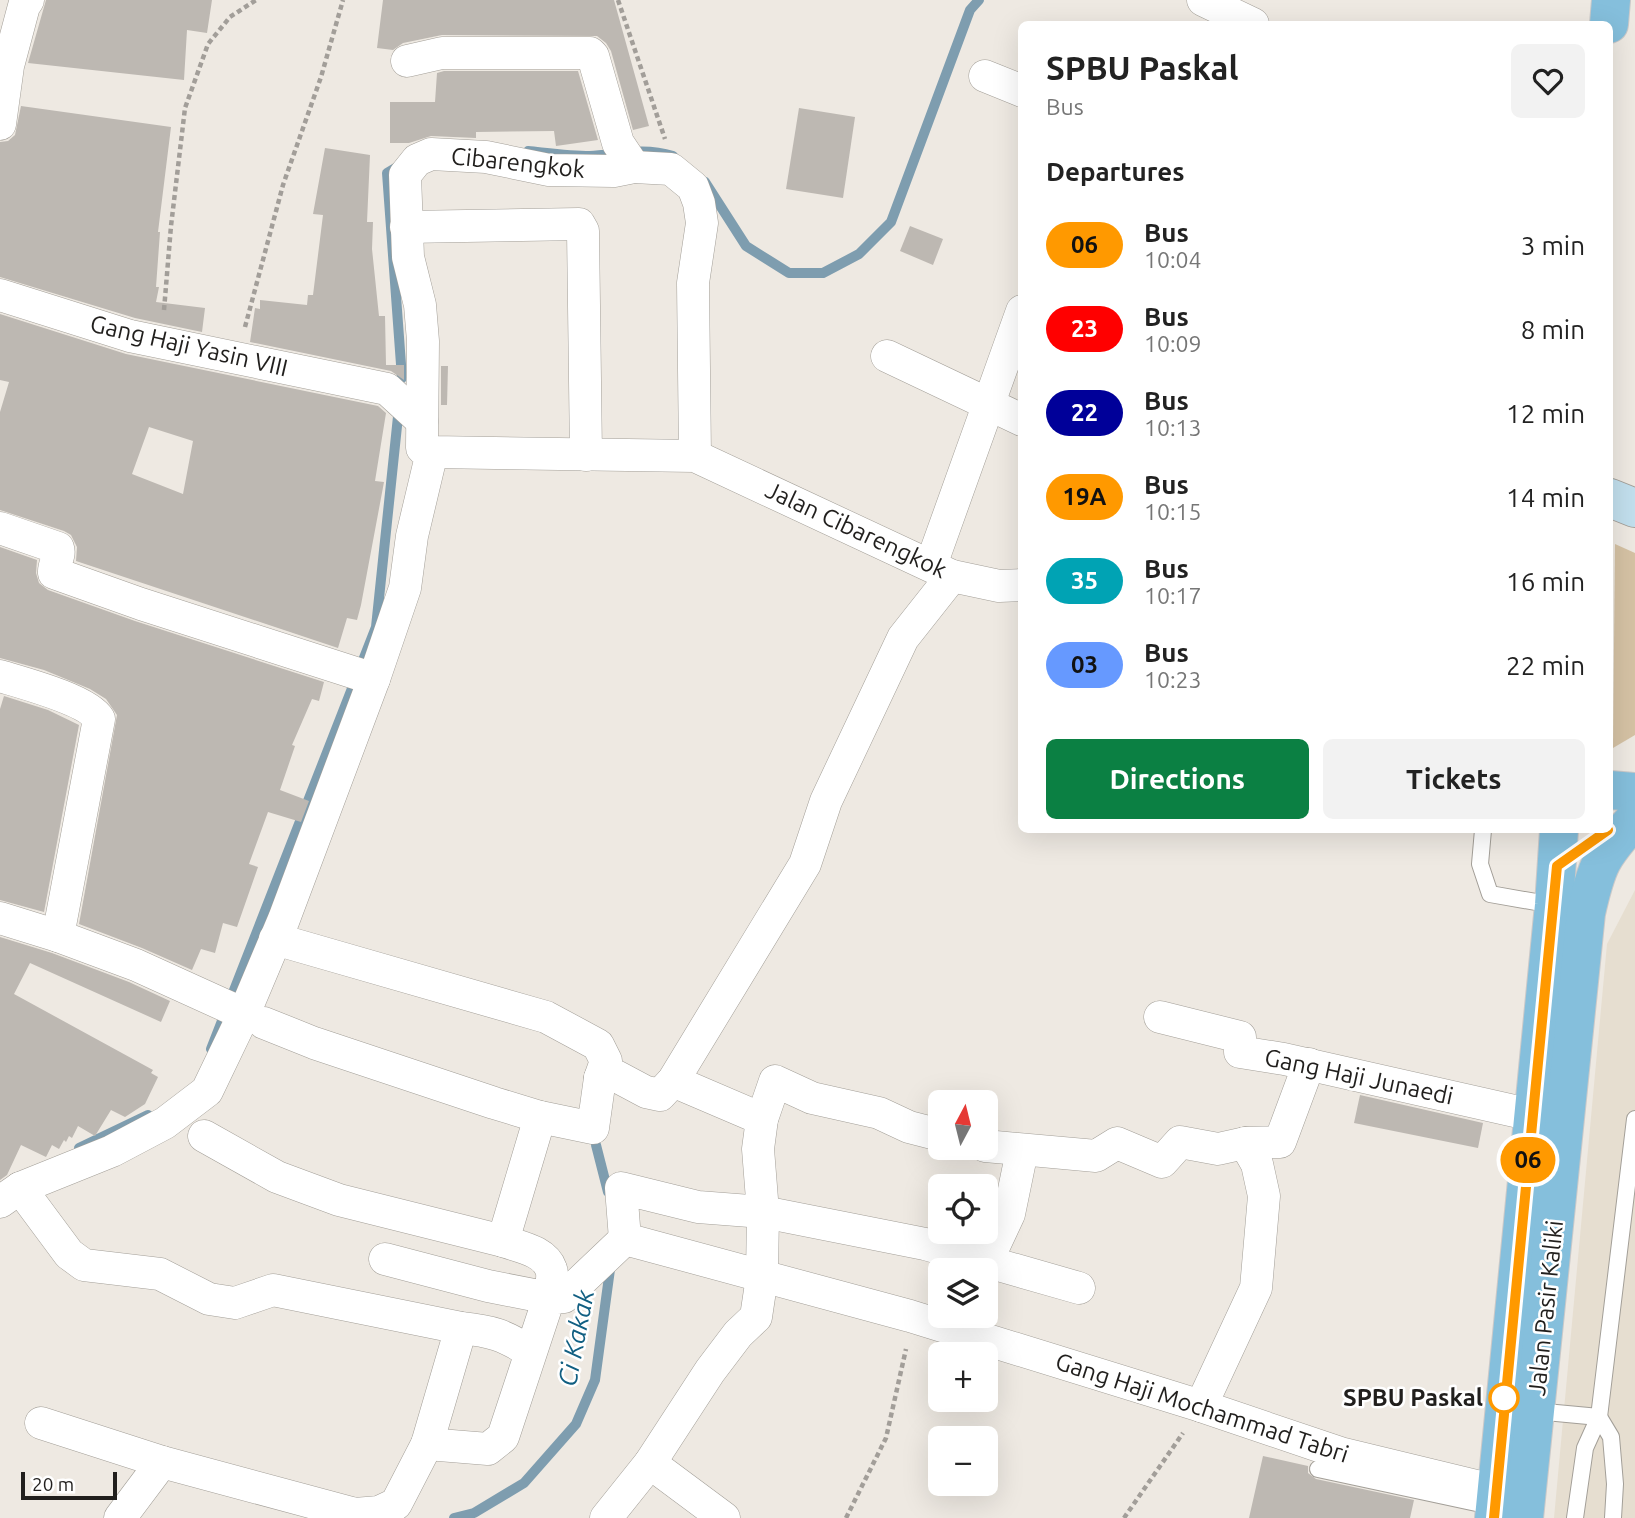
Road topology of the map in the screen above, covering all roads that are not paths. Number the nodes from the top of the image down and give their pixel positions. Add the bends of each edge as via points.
1 (28, 0) edge
2 (1203, 0) edge
3 (1611, 0) edge
4 (1247, 21) edge
5 (1609, 21) edge
6 (407, 61) dead end
7 (985, 76) dead end
8 (1018, 89) edge
9 (0, 124) edge
10 (627, 157) junction
11 (406, 227) junction
12 (0, 295) edge
13 (1018, 322) edge
14 (887, 356) dead end
15 (987, 405) junction
16 (1018, 418) edge
17 (422, 421) junction
18 (432, 452) junction
19 (586, 455) junction
20 (695, 456) junction
21 (1613, 499) edge
22 (1635, 509) edge
23 (0, 528) edge
24 (941, 570) junction
25 (1018, 585) edge
26 (361, 675) junction
27 (0, 676) edge
28 (1613, 790) edge
29 (1635, 793) edge
30 (1635, 811) edge
31 (1635, 819) edge
32 (1613, 826) edge
33 (1483, 833) edge
34 (1598, 833) edge
35 (1558, 848) edge
36 (1554, 905) junction
37 (0, 918) edge
38 (58, 936) junction
39 (275, 939) junction
40 (240, 1013) junction
41 (1160, 1017) dead end
42 (1309, 1064) junction
43 (600, 1078) junction
44 (673, 1081) junction
45 (1532, 1115) junction
46 (540, 1117) junction
47 (762, 1119) junction
48 (1635, 1119) edge
49 (928, 1132) edge
50 (204, 1136) dead end
51 (1245, 1143) junction
52 (998, 1148) edge
53 (1021, 1151) junction
54 (10, 1195) edge
55 (763, 1212) junction
56 (625, 1240) junction
57 (503, 1241) junction
58 (975, 1258) edge
59 (987, 1258) edge
60 (385, 1259) dead end
61 (998, 1264) edge
62 (762, 1276) junction
63 (1079, 1287) dead end
64 (549, 1298) junction
65 (461, 1328) junction
66 (530, 1352) junction
67 (1201, 1406) junction
68 (1535, 1410) junction
69 (1600, 1417) junction
70 (41, 1423) dead end
71 (427, 1444) junction
72 (162, 1462) junction
73 (650, 1463) junction
74 (1318, 1469) dead end
75 (1502, 1509) edge
76 (120, 1518) edge
77 (606, 1518) edge
78 (724, 1518) edge
79 (1575, 1518) edge
80 (1613, 1518) edge

1 - 9 street via 8,66
2 - 4 street
3 - 5 main road
6 - 10 street via 442,53 590,52
7 - 8 street
10 - 11 street, Cibarengkok via 614,171 550,170 486,157 431,154 417,160 405,174
10 - 20 street, Cibarengkok via 669,154 699,203 702,223 693,283
11 - 17 street, Cibarengkok via 408,257 421,304
11 - 19 street via 579,224 583,231
12 - 17 street, Gang Haji Yasin VIII via 130,337 387,389
13 - 15 street
14 - 15 street
15 - 16 street
15 - 24 street
17 - 18 street, Cibarengkok via 422,448
18 - 19 street
18 - 26 street via 405,588
19 - 20 street
20 - 24 street, Jalan Cibarengkok
21 - 22 main road
23 - 26 street via 58,548 54,573
24 - 25 street, Jalan Cibarengkok via 999,586
24 - 44 street via 903,638 826,801 806,864
26 - 39 street
27 - 38 street via 94,711 99,719
28 - 29 main road
30 - 32 main road
31 - 68 main road, Jalan Pasir Kaliki via 1609,847 1595,872 1586,913
33 - 36 lane via 1480,864 1490,894
34 - 35 main road
35 - 36 main road, Jalan Pasir Kaliki
36 - 45 main road, Jalan Pasir Kaliki
37 - 38 street
38 - 40 street via 136,965
39 - 40 street
39 - 43 street via 546,1017 598,1045 606,1060
40 - 46 street via 327,1047
40 - 54 street via 207,1091 165,1123 112,1151
41 - 42 street, Gang Haji Junaedi via 1240,1037 1240,1052
42 - 45 street, Gang Haji Junaedi
42 - 51 street via 1280,1142
43 - 44 street via 616,1076 660,1095
43 - 46 street via 593,1128
44 - 47 street
45 - 75 main road, Jalan Pasir Kaliki
46 - 57 street
47 - 49 street via 775,1081 812,1098
47 - 55 street via 758,1149
48 - 69 lane
50 - 57 street via 277,1177 339,1200
51 - 53 street via 1218,1149 1180,1142 1162,1162 1117,1143 1096,1156
51 - 67 street via 1257,1164 1265,1196 1256,1288
52 - 53 street
53 - 59 street via 1009,1214
54 - 65 street via 84,1265 160,1274 209,1299 235,1303 273,1290
55 - 56 street via 698,1207 621,1188
55 - 58 street
55 - 62 street
56 - 62 street, Gang Haji Mochammad Tabri
56 - 64 street via 564,1297
57 - 64 street via 545,1259 552,1271
60 - 64 street
61 - 63 street
62 - 67 street, Gang Haji Mochammad Tabri via 910,1316
62 - 73 street via 756,1317 710,1371
64 - 66 street
65 - 66 street via 492,1331
65 - 71 street
66 - 71 street via 503,1437 488,1449
67 - 75 street, Gang Haji Mochammad Tabri
68 - 69 lane
68 - 75 main road, Jalan Pasir Kaliki
69 - 79 lane via 1585,1448
69 - 80 lane via 1613,1449
70 - 72 street
71 - 72 street via 396,1504 379,1512 355,1514
72 - 76 street
73 - 77 street
73 - 78 street
74 - 75 lane

